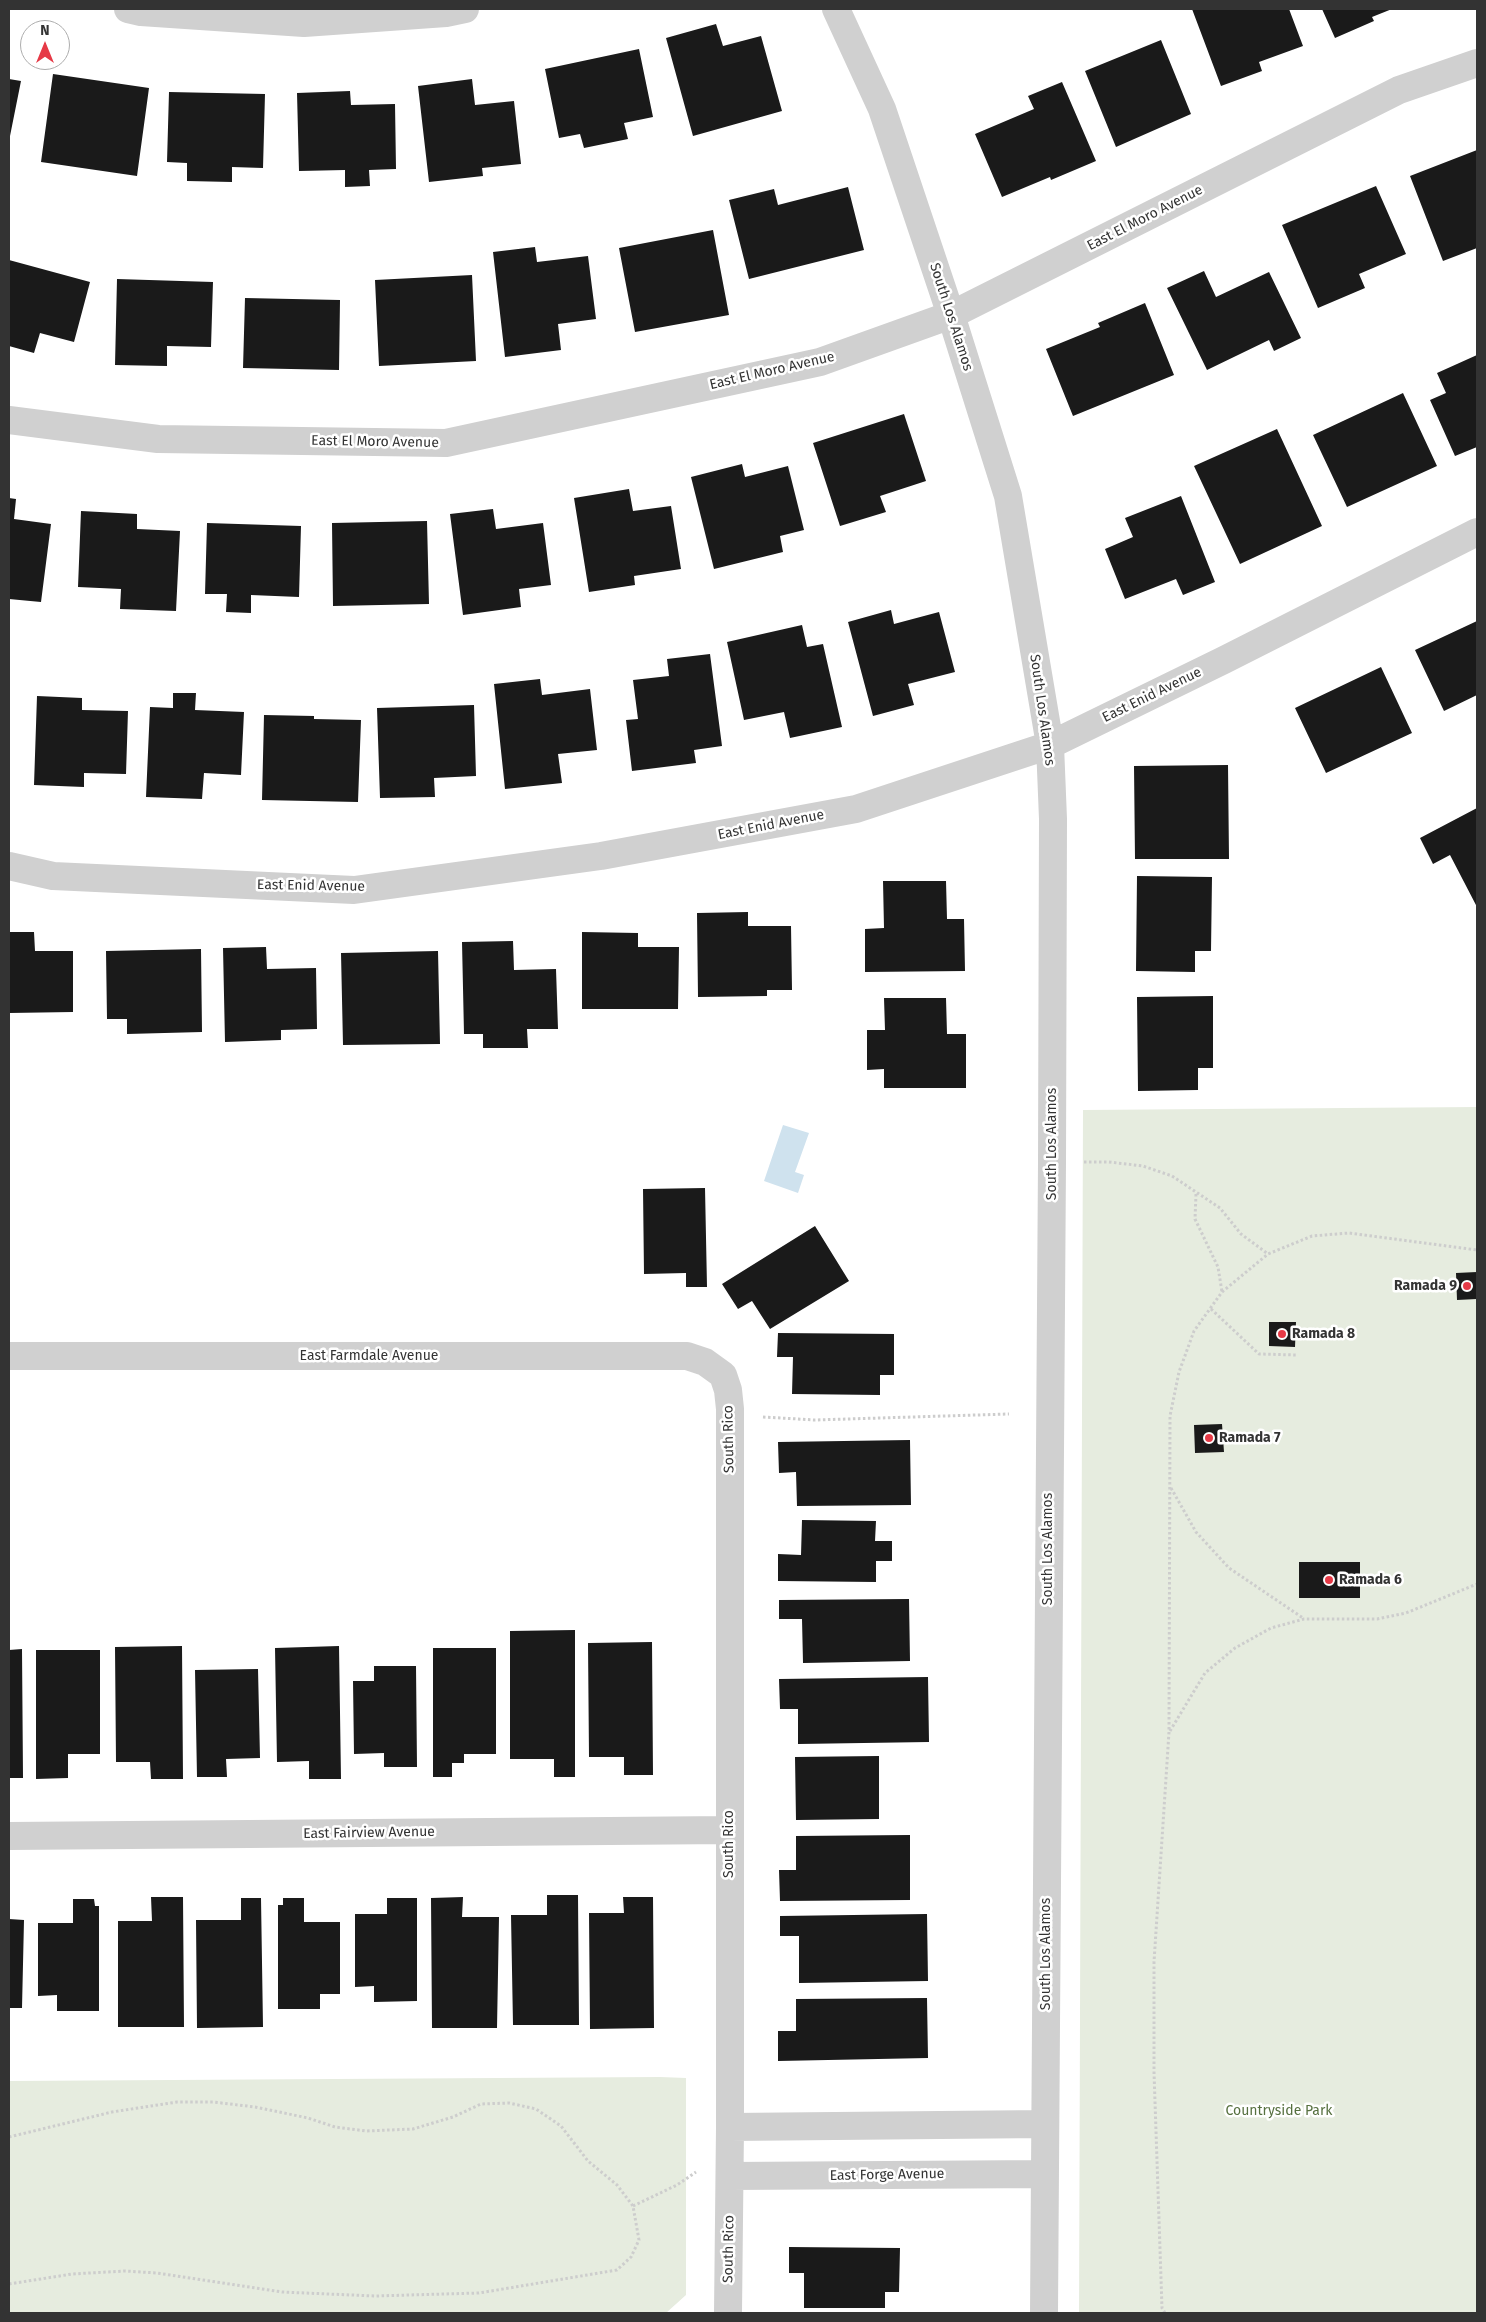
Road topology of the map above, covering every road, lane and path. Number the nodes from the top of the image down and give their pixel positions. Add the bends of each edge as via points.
1 (128, 9) edge
2 (465, 9) edge
3 (836, 9) edge
4 (1477, 63) edge
5 (952, 315) junction
6 (9, 420) edge
7 (1477, 532) edge
8 (1050, 745) junction
9 (9, 866) edge
10 (1052, 1162) junction
11 (1196, 1193) junction
12 (1477, 1250) edge
13 (1268, 1254) junction
14 (1222, 1292) junction
15 (1211, 1309) junction
16 (1297, 1355) dead end
17 (9, 1356) edge
18 (723, 1376) joint
19 (1008, 1414) dead end
20 (762, 1417) dead end
21 (1170, 1486) junction
22 (1477, 1584) edge
23 (1304, 1619) junction
24 (1169, 1732) junction
25 (729, 1830) junction
26 (9, 1836) edge
27 (1045, 2124) junction
28 (9, 2137) edge
29 (730, 2138) junction
30 (1045, 2174) junction
31 (730, 2176) junction
32 (633, 2206) junction
33 (9, 2284) edge
34 (728, 2313) edge
35 (1044, 2313) edge
36 (1165, 2313) edge

1 - 2 street via 304,23
3 - 5 street, South Los Alamos via 882,109
4 - 5 street, East El Moro Avenue via 1399,90
5 - 6 street, East El Moro Avenue via 820,362 446,443 158,440
5 - 8 street, South Los Alamos via 1008,496
7 - 8 street, East Enid Avenue
8 - 9 street, East Enid Avenue via 856,809 601,856 354,890 53,876
8 - 10 street, South Los Alamos
10 - 11 path via 1143,1166 1172,1176
10 - 27 street, South Los Alamos
11 - 13 path via 1220,1208 1241,1234
11 - 14 path via 1195,1219 1218,1267
12 - 13 path via 1349,1233 1312,1236
13 - 14 path
14 - 15 path
15 - 16 path via 1259,1354
15 - 21 path via 1194,1330 1179,1372 1170,1416
17 - 18 street, East Farmdale Avenue via 687,1356 705,1362
18 - 25 street, South Rico via 730,1409
19 - 20 path via 815,1420
21 - 23 path via 1196,1532 1229,1568
21 - 24 path
22 - 23 path via 1406,1613 1377,1620
23 - 24 path via 1271,1628 1235,1648 1205,1673
24 - 36 path via 1154,1962 1154,2072 1162,2308
25 - 26 street, East Fairview Avenue
25 - 29 street, South Rico
27 - 29 street
27 - 30 street, South Los Alamos
28 - 32 path via 112,2112 177,2102 255,2107 335,2127 366,2130 413,2129 482,2104 509,2103 536,2109 560,2126 588,2161 616,2185
29 - 31 street, South Rico
29 - 32 path via 677,2185
30 - 31 street, East Forge Avenue
30 - 35 street, South Los Alamos
31 - 34 street, South Rico
32 - 33 path via 639,2240 631,2257 616,2270 479,2293 375,2296 282,2292 124,2271 72,2274

